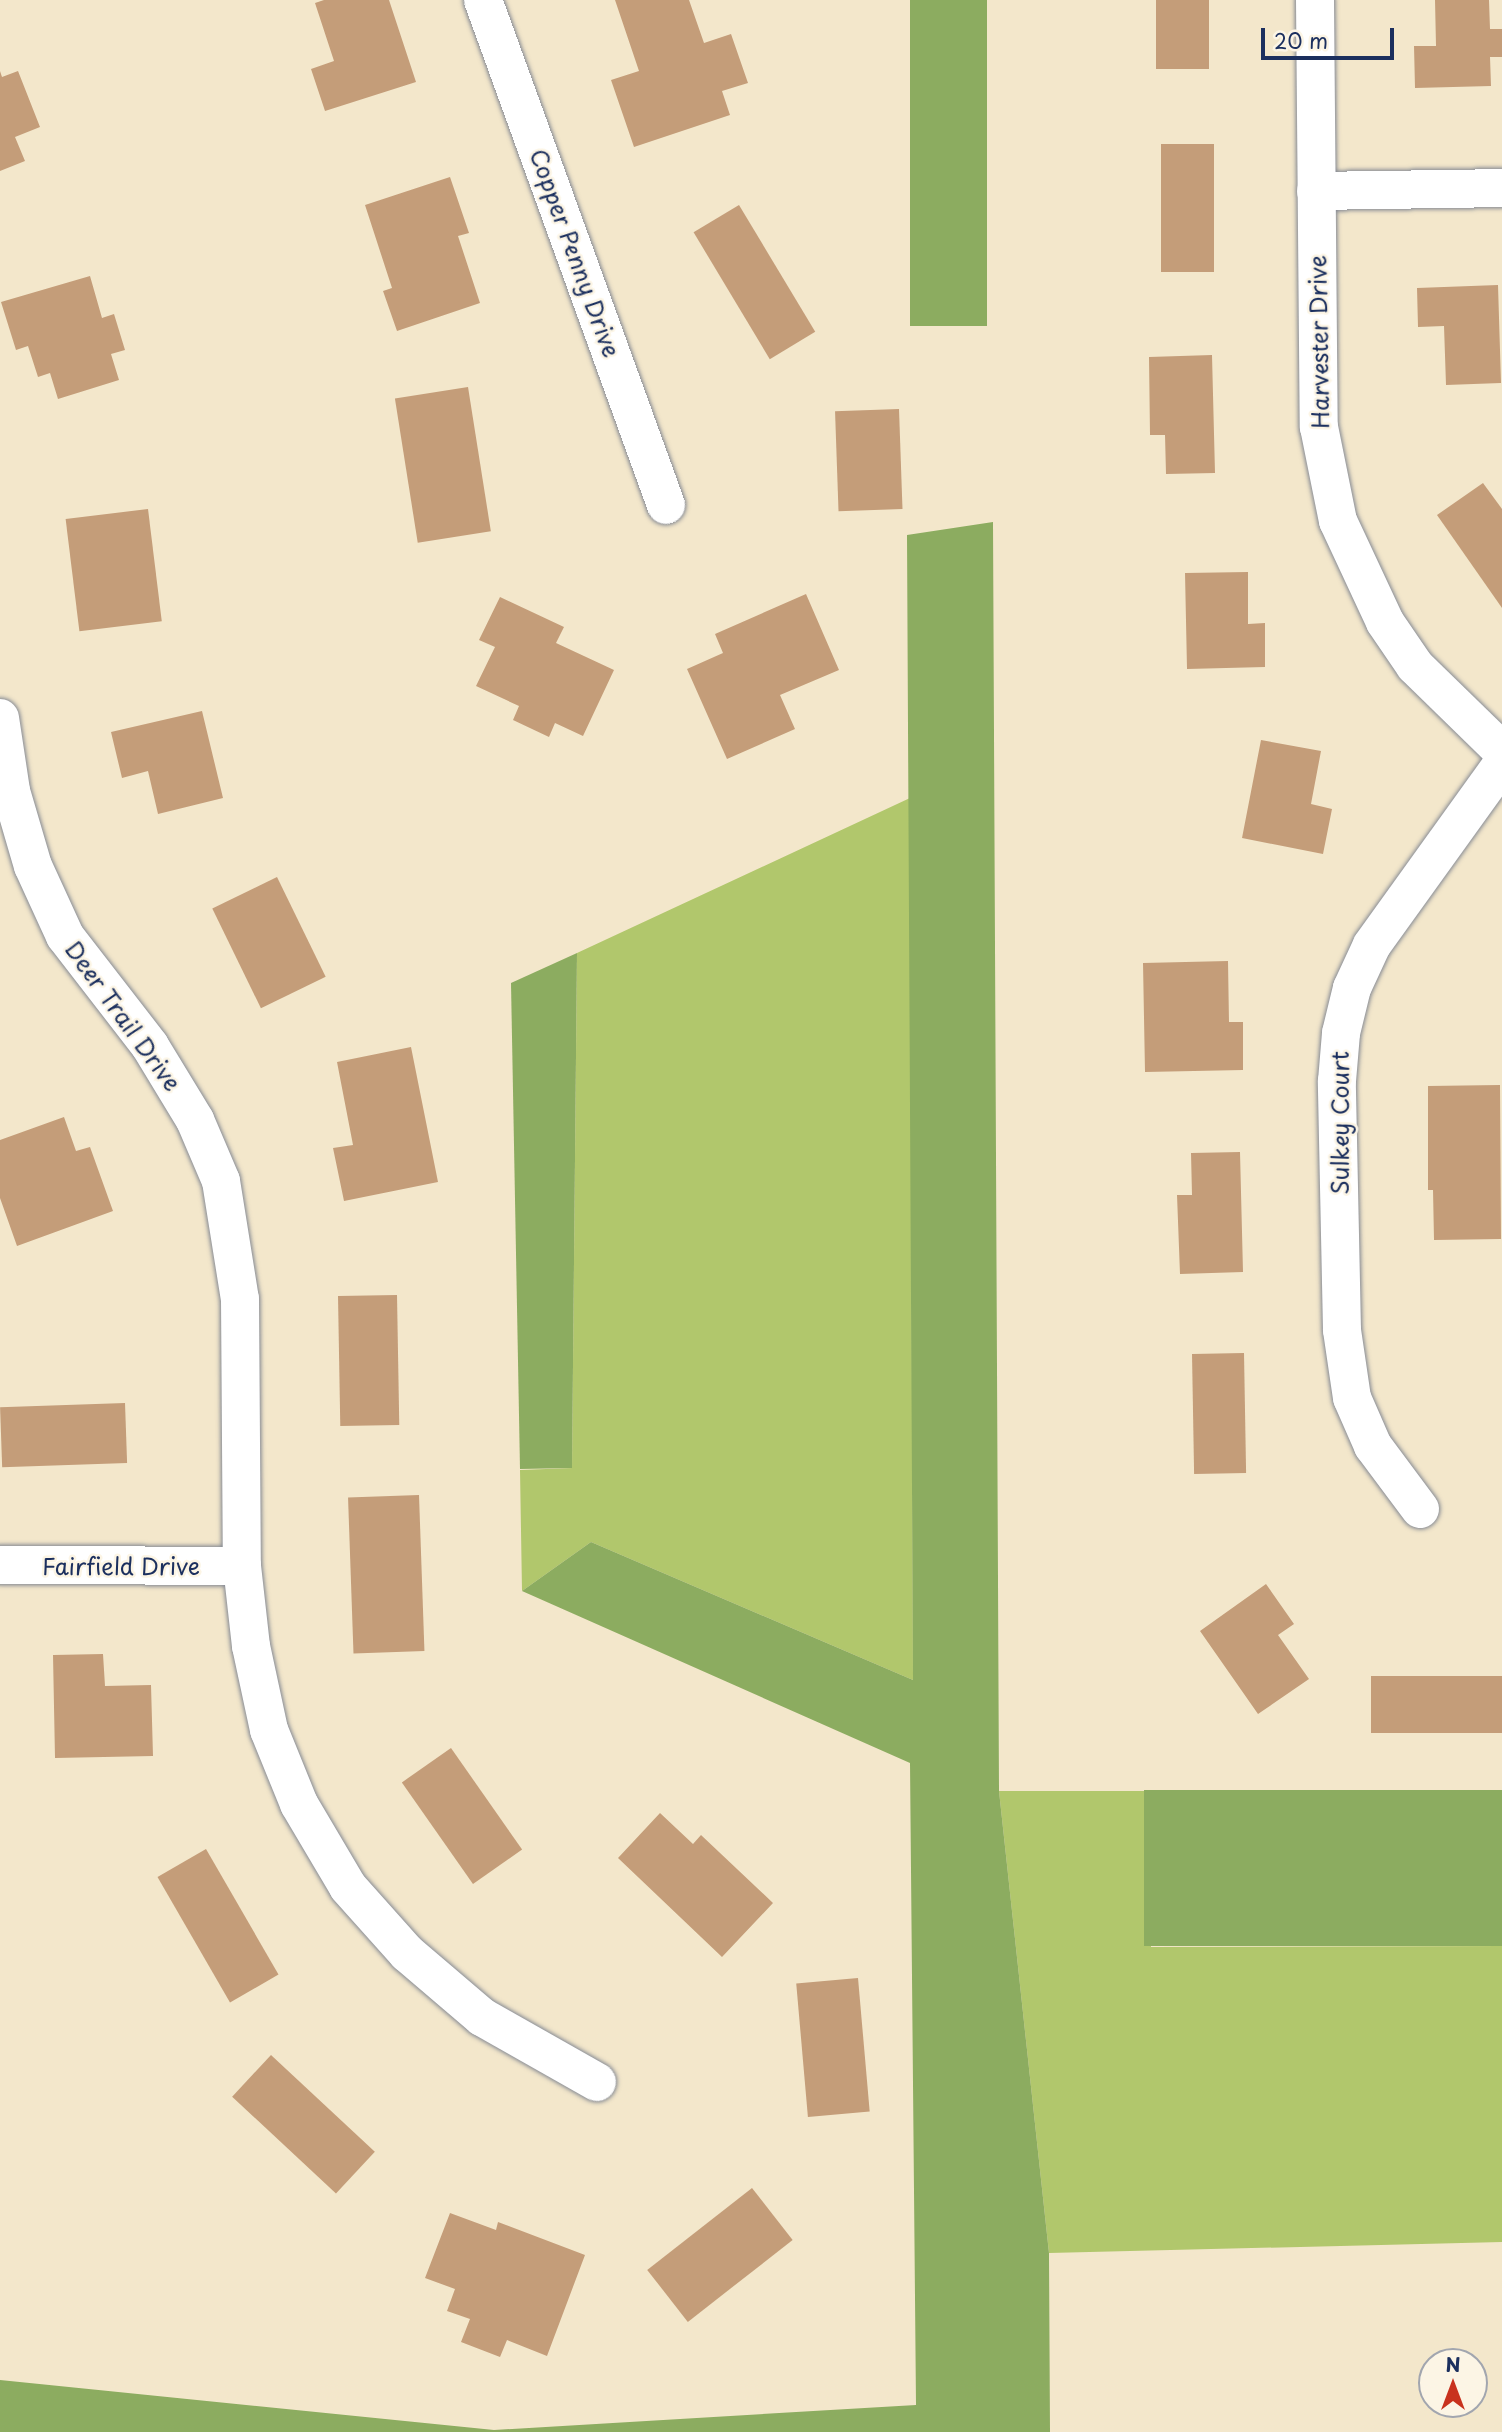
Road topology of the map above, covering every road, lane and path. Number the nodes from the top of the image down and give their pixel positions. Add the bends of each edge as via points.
1 (484, 0) edge
2 (1315, 0) edge
3 (1502, 188) edge
4 (1316, 191) junction
5 (666, 505) dead end
6 (0, 718) edge
7 (1502, 751) edge
8 (1502, 764) edge
9 (1420, 1508) dead end
10 (0, 1565) edge
11 (242, 1566) junction
12 (597, 2082) dead end

1 - 5 street, Copper Penny Drive
2 - 4 street, Harvester Drive
3 - 4 street
4 - 7 street, Harvester Drive via 1319,427 1338,521 1385,622 1415,666
6 - 11 street, Deer Trail Drive via 11,791 33,866 65,936 150,1046 195,1120 222,1181 240,1299
8 - 9 street, Sulkey Court via 1372,945 1352,988 1341,1033 1342,1329 1352,1398 1373,1446
10 - 11 street, Fairfield Drive
11 - 12 street, Deer Trail Drive via 251,1646 270,1730 299,1804 348,1887 407,1953 482,2018

